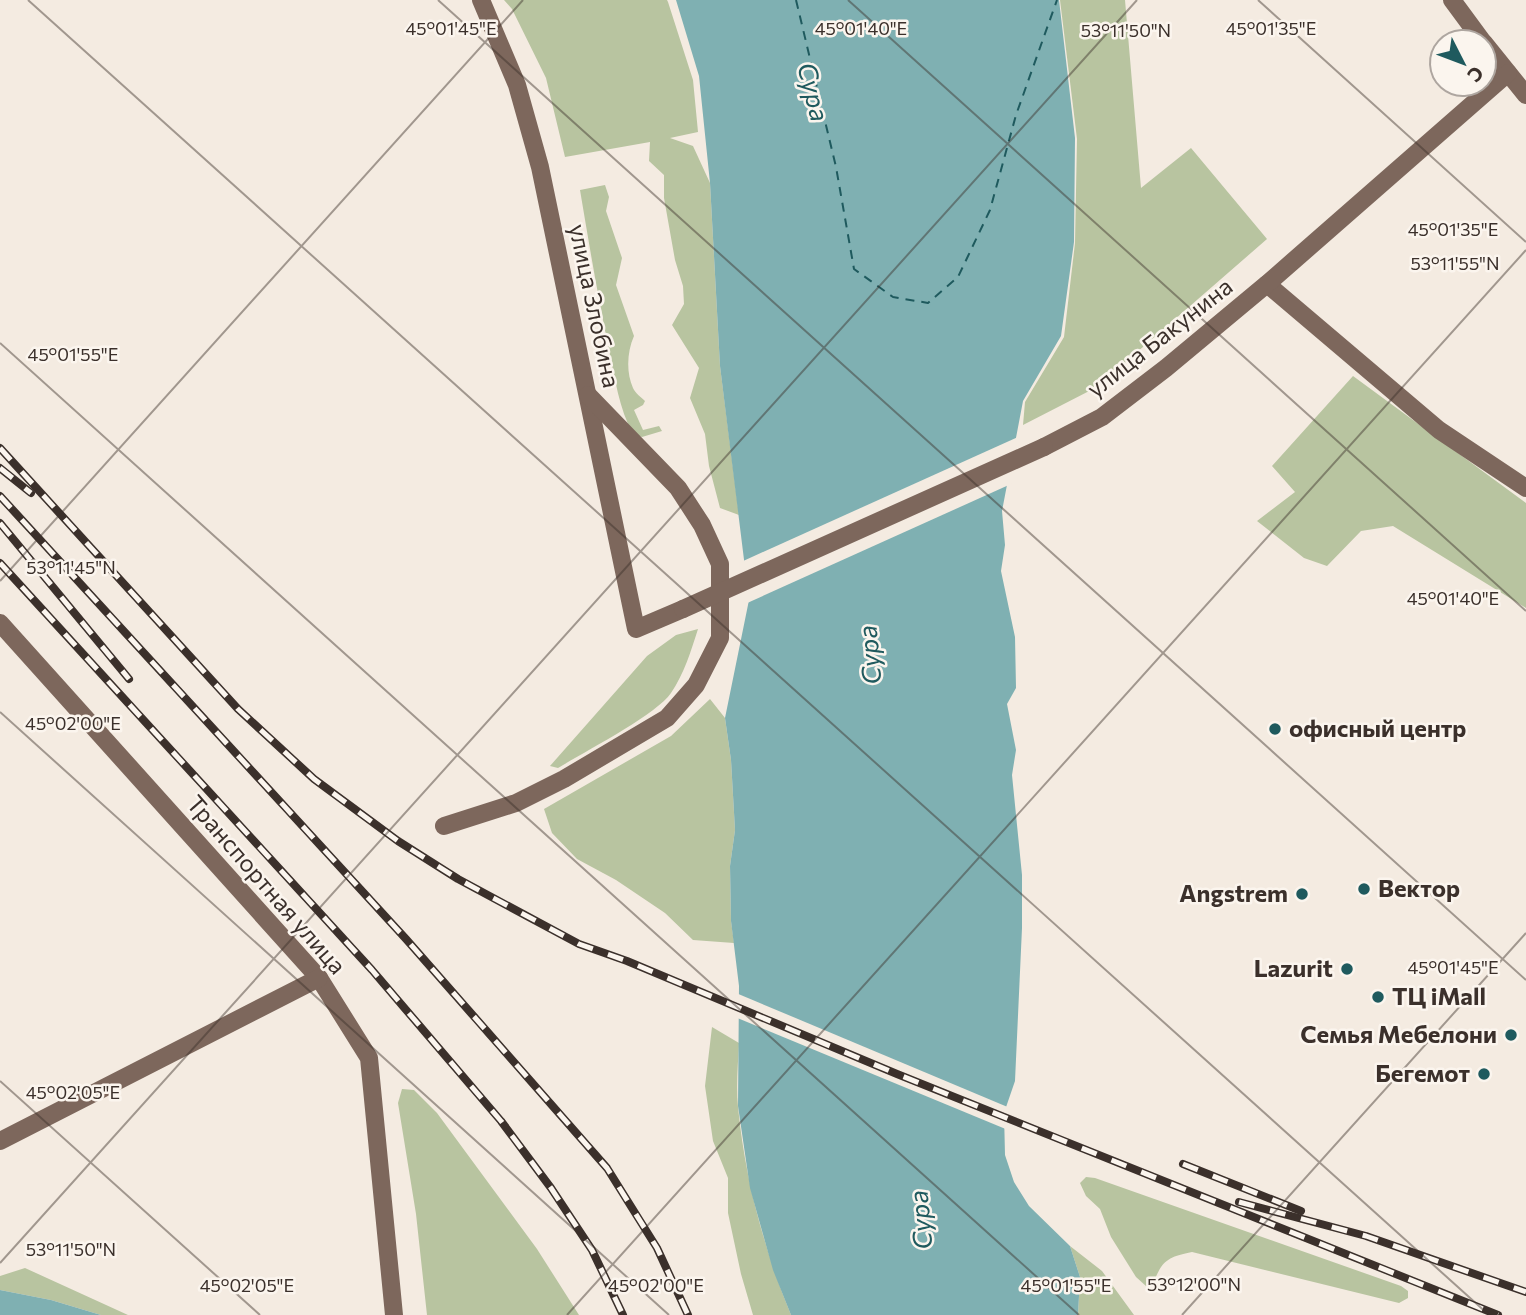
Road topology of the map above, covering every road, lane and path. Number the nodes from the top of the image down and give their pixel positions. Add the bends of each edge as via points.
1 (481, 0) edge
2 (1452, 0) edge
3 (1473, 28) edge
4 (1498, 60) edge
5 (1508, 72) junction
6 (1526, 95) edge
7 (1267, 284) junction
8 (588, 395) junction
9 (1526, 488) edge
10 (0, 623) edge
11 (636, 629) joint
12 (444, 826) dead end
13 (319, 978) junction
14 (0, 1141) edge
15 (394, 1315) edge

1 - 8 main road, улица Злобина via 517,85 540,167
2 - 3 main road
4 - 5 main road
5 - 6 main road
5 - 7 main road, улица Бакунина
7 - 9 main road via 1439,430
7 - 11 main road, улица Бакунина, bridge via 1101,417 1044,447
8 - 11 main road, улица Злобина
8 - 12 main road via 678,488 702,525 720,564 720,638 696,685 667,718 516,803
10 - 13 main road, Транспортная улица
13 - 14 main road
13 - 15 main road, Транспортная улица via 369,1058

